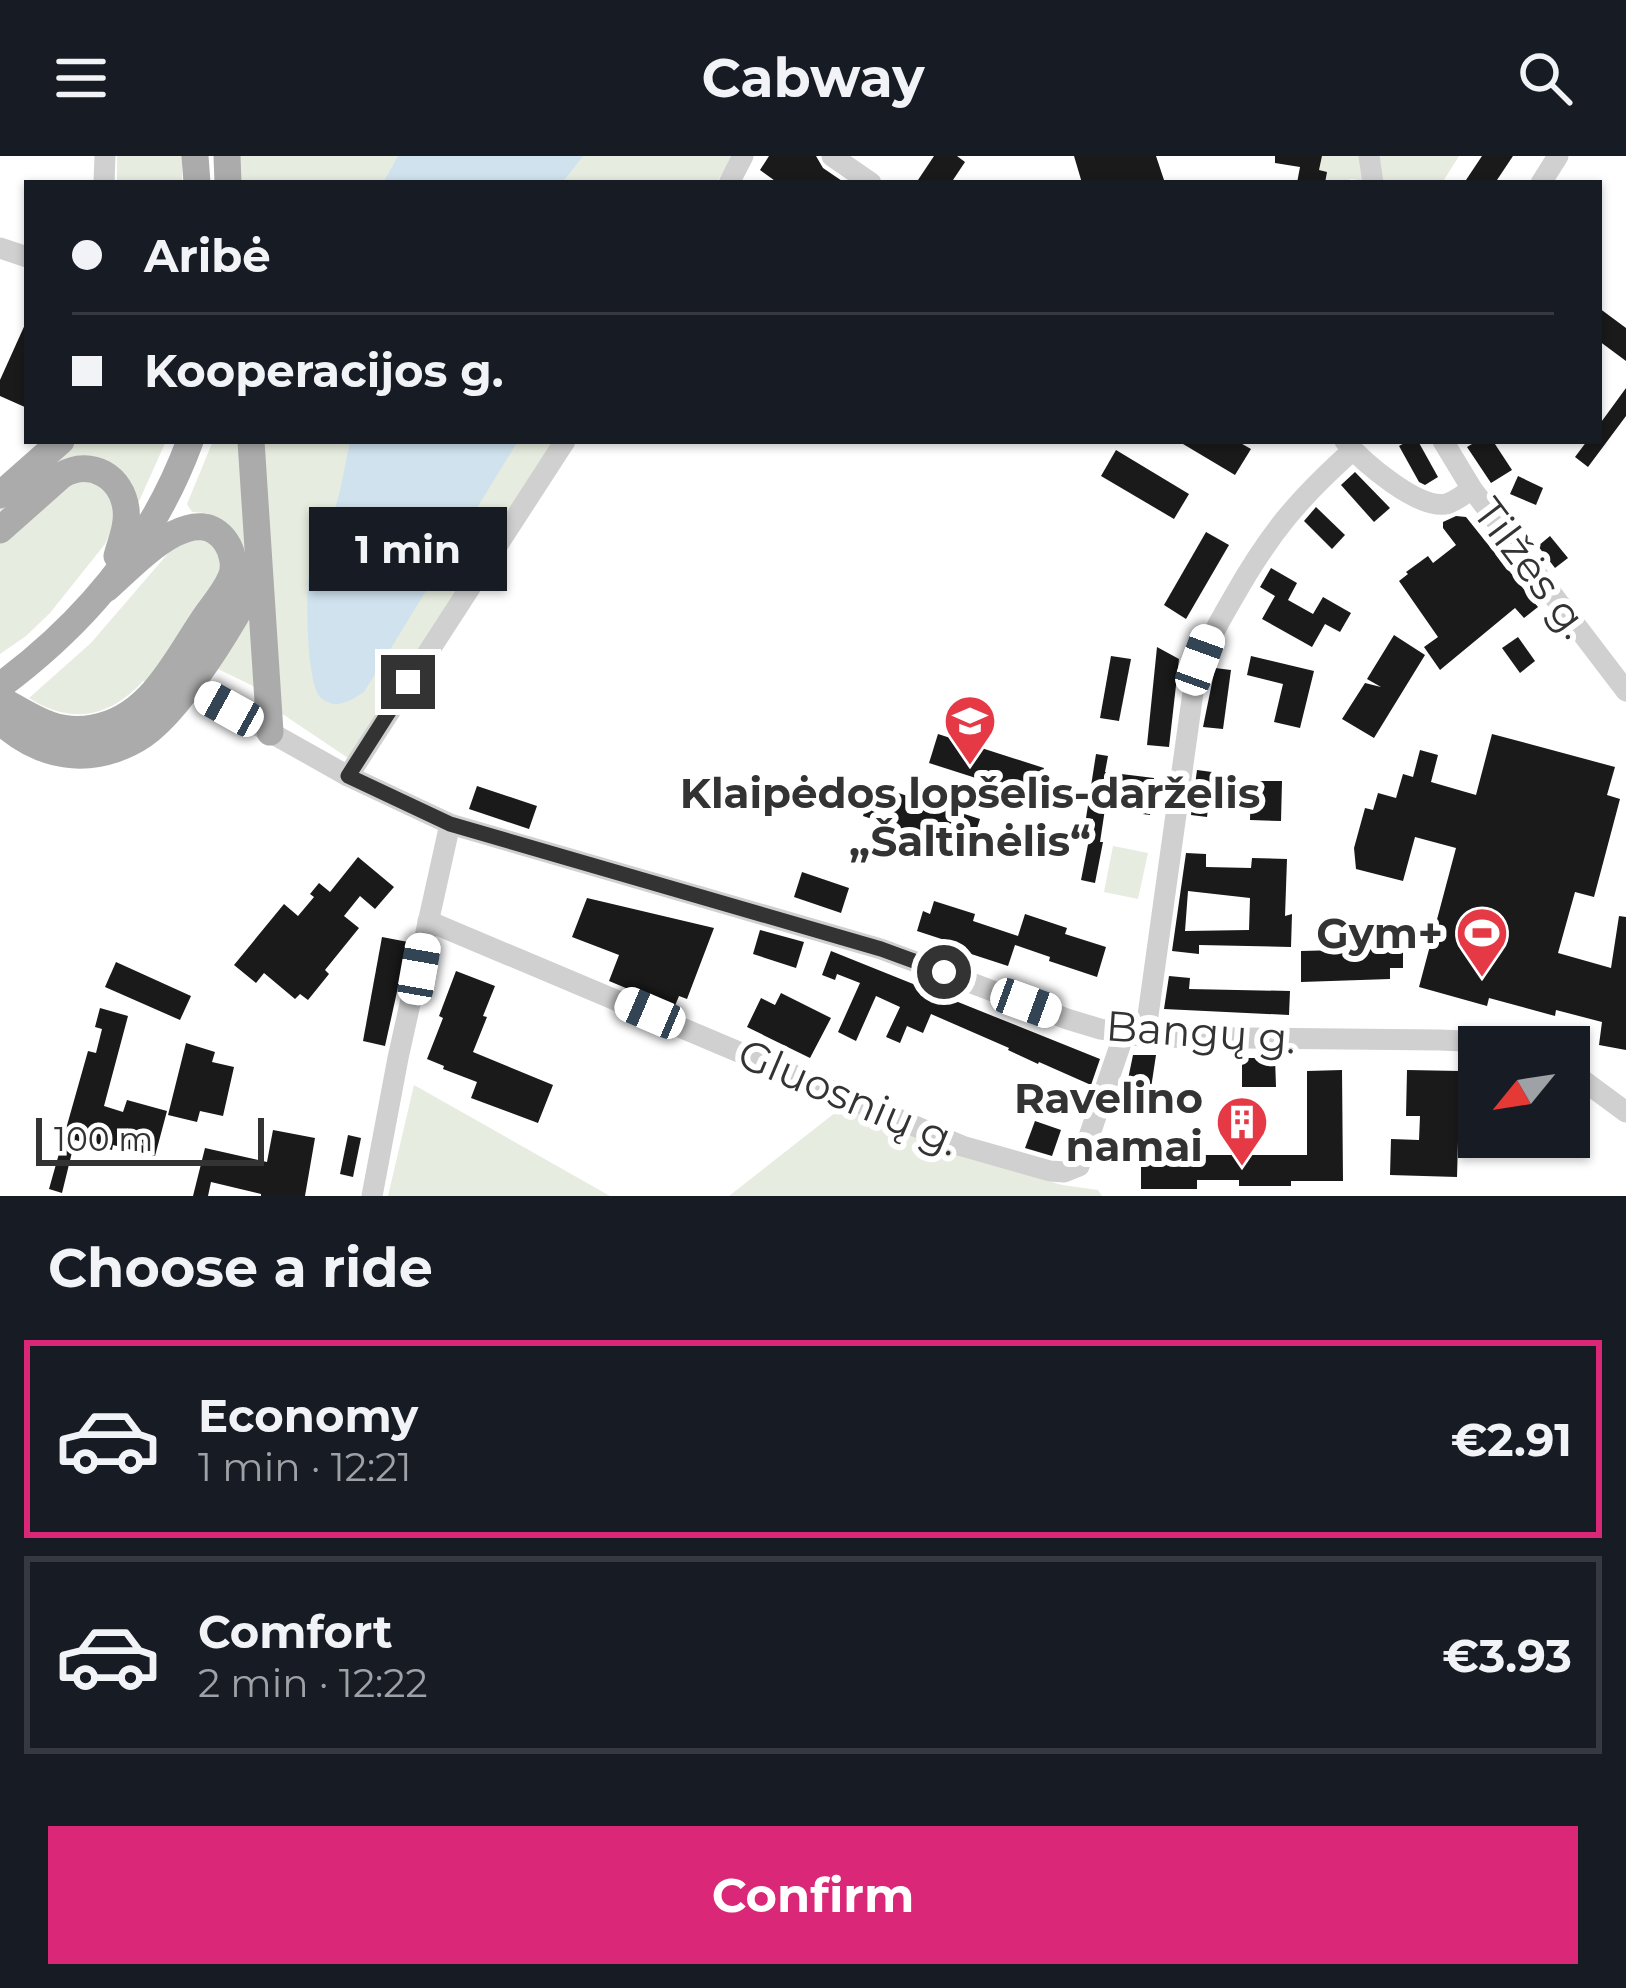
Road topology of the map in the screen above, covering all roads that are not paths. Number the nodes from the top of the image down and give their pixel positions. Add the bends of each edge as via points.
1 (832, 156) edge
2 (867, 180) edge
3 (59, 444) edge
4 (189, 444) edge
5 (251, 444) edge
6 (564, 444) edge
7 (1445, 444) edge
8 (1349, 446) edge
9 (1472, 489) junction
10 (0, 495) edge
11 (0, 530) edge
12 (258, 576) junction
13 (106, 589) junction
14 (177, 680) junction
15 (0, 686) edge
16 (1626, 691) edge
17 (0, 699) edge
18 (0, 721) edge
19 (270, 732) junction
20 (348, 776) junction
21 (450, 824) junction
22 (428, 921) junction
23 (1134, 1035) junction
24 (1458, 1041) edge
25 (1590, 1085) edge
26 (1626, 1112) edge
27 (372, 1196) edge

1 - 2 street
3 - 10 main road
4 - 13 main road
5 - 12 main road
6 - 20 street
7 - 9 street, Tilžės g.
8 - 9 street via 1429,502 1446,504
8 - 23 street via 1262,547 1200,660
9 - 16 street, Tilžės g.
11 - 13 main road via 71,470 102,471 126,504
12 - 14 main road via 242,607
12 - 19 main road
13 - 14 main road via 188,527 222,536 232,575
13 - 15 main road
14 - 17 main road via 127,716 94,728 51,727
14 - 18 main road via 150,730 95,753 43,751
14 - 19 street, Bangų g.
19 - 20 street, Bangų g.
20 - 21 street, Bangų g.
21 - 22 street
21 - 23 street, Bangų g. via 881,949
22 - 23 street, Gluosnių g. via 962,1146 1050,1171 1079,1166
22 - 27 street
23 - 24 street, Bangų g.
25 - 26 street

